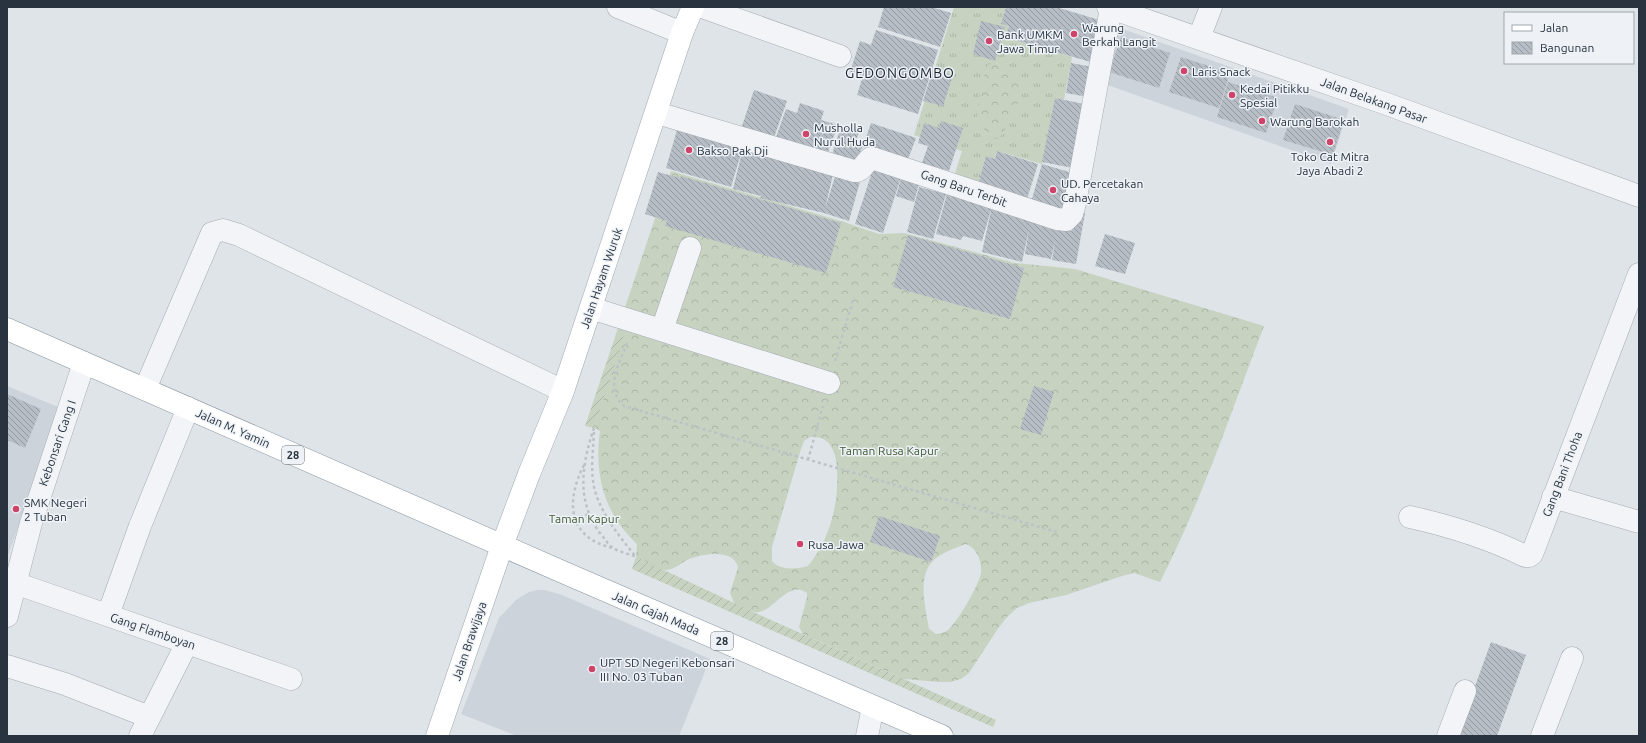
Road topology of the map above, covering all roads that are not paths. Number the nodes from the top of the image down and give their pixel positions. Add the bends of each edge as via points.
1 (618, 7) edge
2 (692, 7) edge
3 (702, 7) edge
4 (1110, 7) edge
5 (1211, 7) edge
6 (682, 33) junction
7 (1199, 38) junction
8 (840, 56) dead end
9 (657, 113) junction
10 (1639, 196) edge
11 (690, 248) dead end
12 (1639, 274) edge
13 (592, 308) junction
14 (7, 329) edge
15 (662, 330) junction
16 (84, 363) junction
17 (829, 383) dead end
18 (145, 389) junction
19 (563, 391) junction
20 (188, 408) junction
21 (1553, 497) junction
22 (1410, 517) dead end
23 (1639, 522) edge
24 (502, 546) junction
25 (15, 583) junction
26 (108, 615) junction
27 (7, 616) edge
28 (187, 643) junction
29 (1572, 658) dead end
30 (7, 666) edge
31 (291, 679) dead end
32 (1465, 691) dead end
33 (873, 706) junction
34 (149, 717) junction
35 (140, 736) edge
36 (437, 736) edge
37 (867, 736) edge
38 (942, 736) edge
39 (1448, 736) edge
40 (1542, 736) edge

1 - 6 street
2 - 6 main road, Jalan Hayam Wuruk
3 - 8 street
4 - 7 street, Jalan Belakang Pasar
4 - 9 street, Gang Baru Terbit via 1075,202 1072,214 1066,220 875,159 871,158 858,172
5 - 7 street
6 - 9 main road, Jalan Hayam Wuruk
7 - 10 street, Jalan Belakang Pasar
9 - 13 main road, Jalan Hayam Wuruk
11 - 15 street
12 - 21 street, Gang Bani Thoha
13 - 15 street
13 - 19 main road, Jalan Hayam Wuruk
14 - 16 main road, Jalan M. Yamin / 28
15 - 17 street
16 - 18 main road, Jalan M. Yamin / 28
16 - 25 street, Kebonsari Gang I via 37,503
18 - 19 street via 212,233 223,230 239,235
18 - 20 main road, Jalan M. Yamin / 28
19 - 24 main road, Jalan Hayam Wuruk
20 - 24 main road, Jalan M. Yamin / 28
20 - 26 street via 140,526
21 - 22 street, Gang Bani Thoha via 1535,550 1529,556 1457,529
21 - 23 street
24 - 33 main road, Jalan Gajah Mada / 28
24 - 36 main road, Jalan Brawijaya
25 - 26 street, Gang Flamboyan
25 - 27 street, Kebonsari Gang I
26 - 28 street, Gang Flamboyan
28 - 31 street, Gang Flamboyan
28 - 34 street
29 - 40 street
30 - 34 street via 72,687
32 - 39 street
33 - 37 street
33 - 38 main road, Jalan Gajah Mada / 28
34 - 35 street

